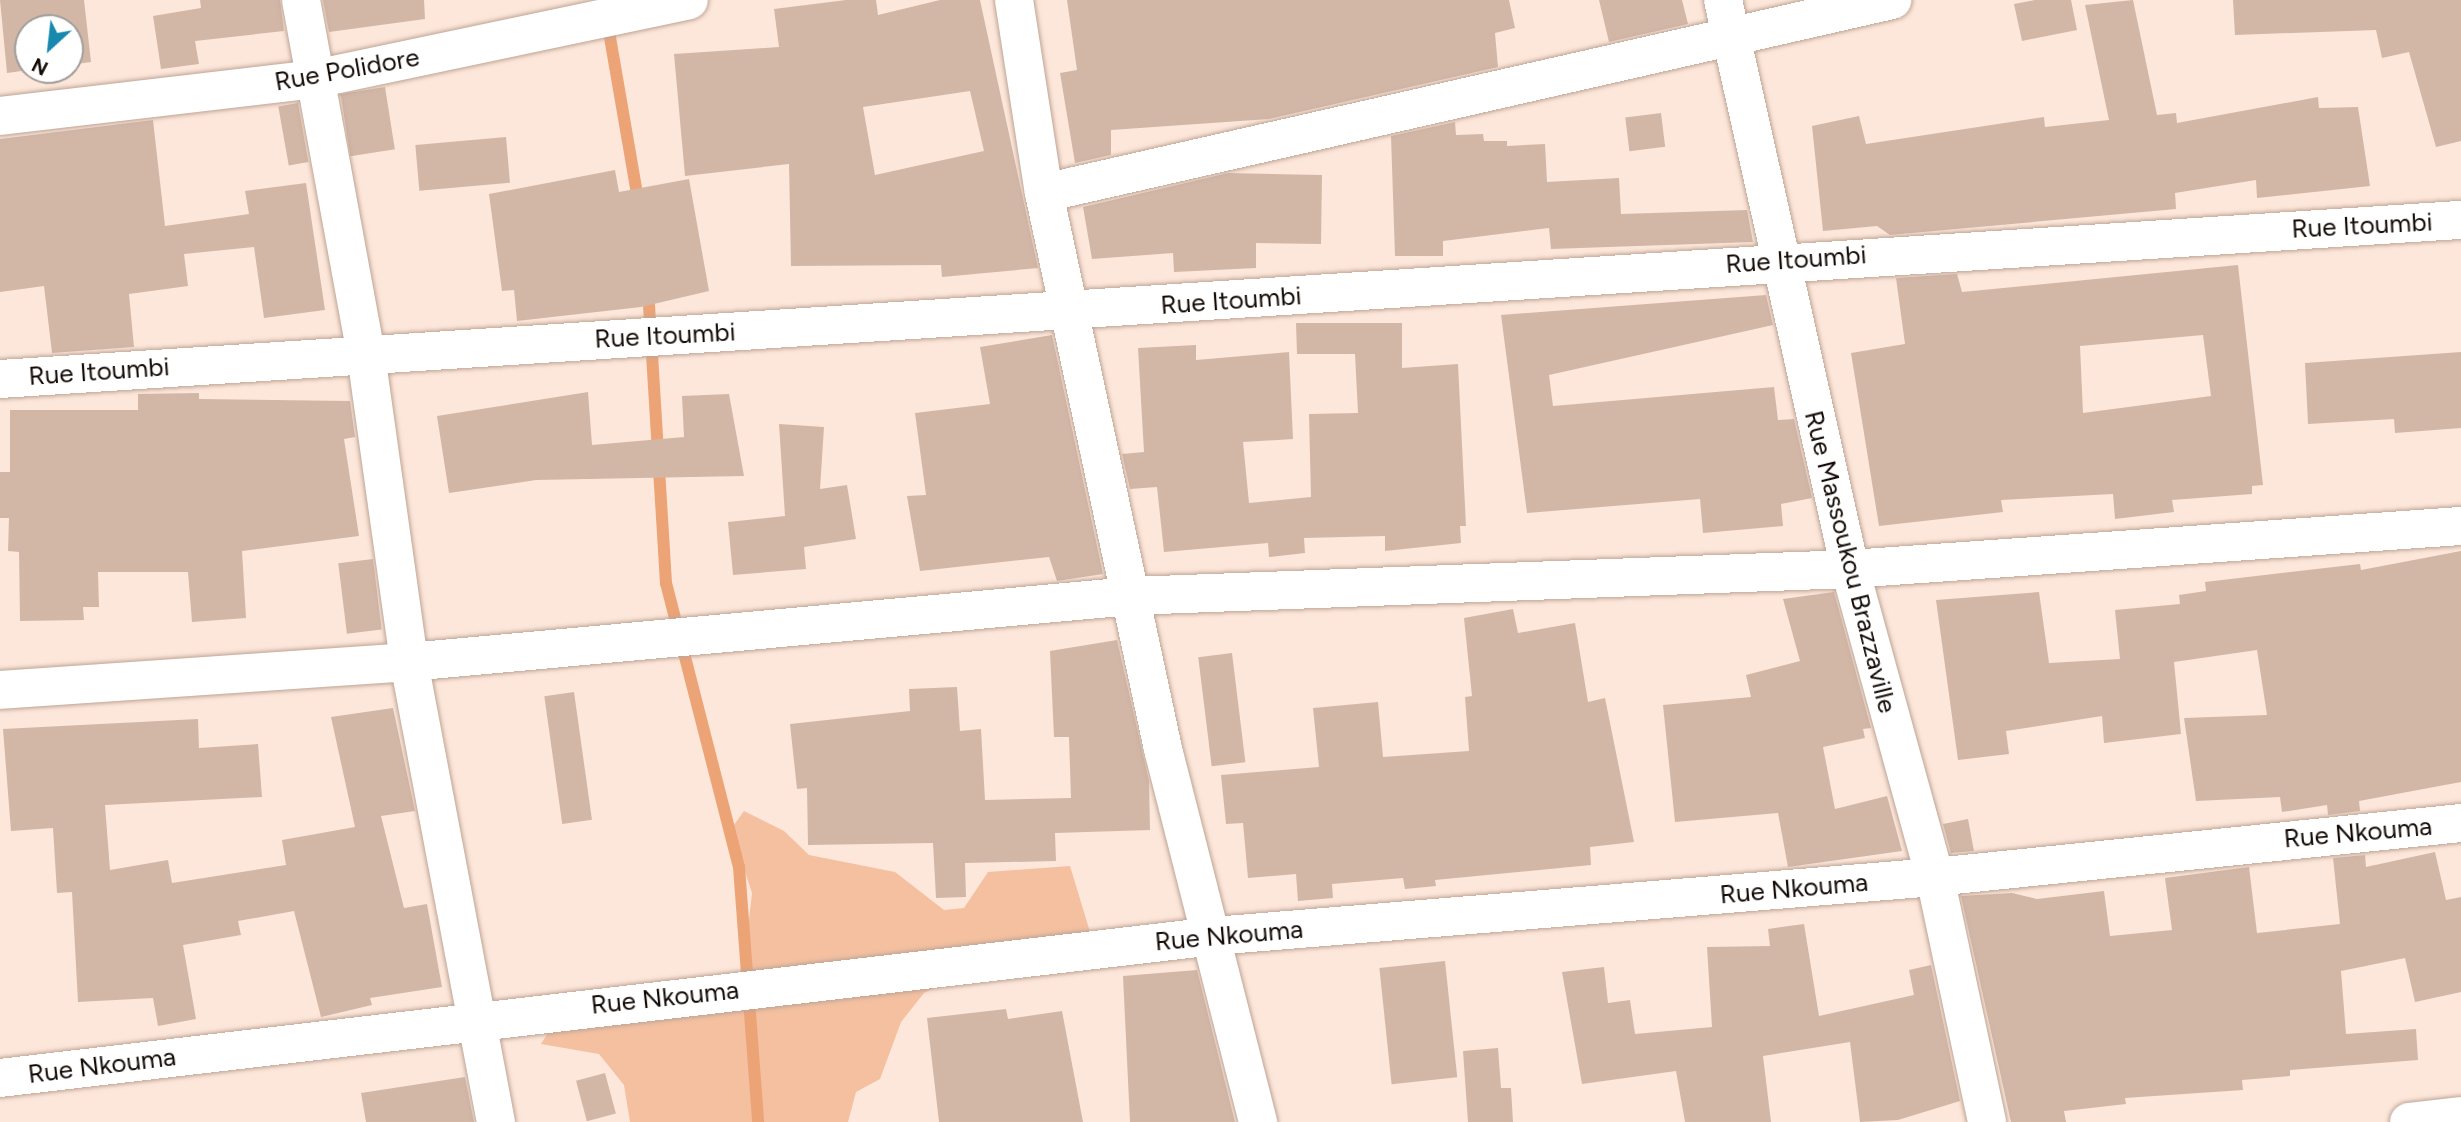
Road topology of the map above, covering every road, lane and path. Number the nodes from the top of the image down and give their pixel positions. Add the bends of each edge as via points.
1 (301, 0) edge
2 (689, 0) edge
3 (1014, 0) edge
4 (1892, 0) edge
5 (1727, 17) edge
6 (315, 79) junction
7 (0, 116) edge
8 (1044, 193) junction
9 (2461, 220) edge
10 (1778, 261) junction
11 (1072, 313) junction
12 (366, 355) junction
13 (0, 379) edge
14 (2461, 526) edge
15 (1850, 569) junction
16 (1131, 596) junction
17 (409, 662) junction
18 (0, 690) edge
19 (2461, 823) edge
20 (1935, 877) junction
21 (1214, 936) junction
22 (477, 1019) junction
23 (0, 1079) edge
24 (2461, 1116) edge
25 (496, 1122) edge
26 (1258, 1122) edge
27 (1987, 1122) edge
28 (2409, 1122) edge

1 - 6 street
2 - 6 street, Rue Polidore
3 - 8 street
4 - 5 street
5 - 8 street
5 - 10 street, Rue Massoukou Brazzaville
6 - 7 street, Rue Polidore
6 - 12 street
8 - 11 street
9 - 10 street, Rue Itoumbi
10 - 11 street, Rue Itoumbi
10 - 15 street, Rue Massoukou Brazzaville
11 - 12 street, Rue Itoumbi
11 - 16 street
12 - 13 street, Rue Itoumbi
12 - 17 street
14 - 15 street
15 - 16 street
15 - 20 street, Rue Massoukou Brazzaville
16 - 17 street
16 - 21 street
17 - 18 street
17 - 22 street
19 - 20 street, Rue Nkouma
20 - 21 street, Rue Nkouma
20 - 27 street, Rue Massoukou Brazzaville
21 - 22 street, Rue Nkouma
21 - 26 street
22 - 23 street, Rue Nkouma
22 - 25 street
24 - 28 street

